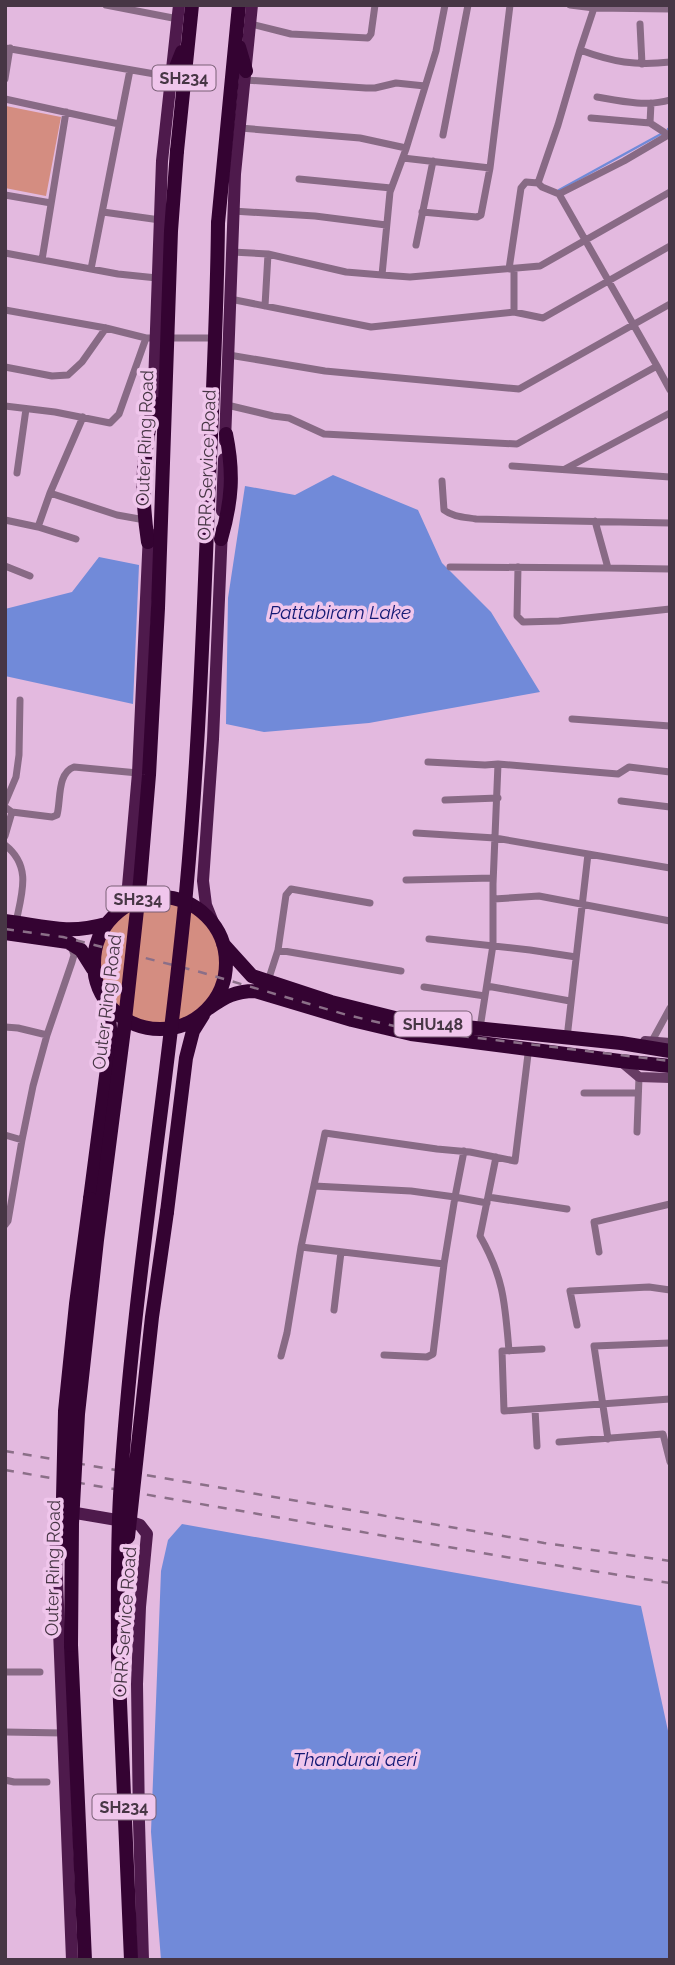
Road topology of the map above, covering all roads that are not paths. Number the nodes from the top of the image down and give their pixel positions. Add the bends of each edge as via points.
1 (106, 5) edge
2 (179, 5) edge
3 (192, 5) edge
4 (239, 5) edge
5 (252, 5) edge
6 (375, 5) edge
7 (445, 5) edge
8 (468, 5) edge
9 (510, 5) edge
10 (570, 5) edge
11 (594, 8) junction
12 (670, 9) edge
13 (178, 19) junction
14 (251, 24) junction
15 (640, 24) dead end
16 (189, 34) junction
17 (236, 35) junction
18 (8, 48) edge
19 (580, 50) junction
20 (670, 62) edge
21 (642, 64) junction
22 (130, 70) junction
23 (245, 75) junction
24 (172, 77) junction
25 (5, 79) edge
26 (425, 86) junction
27 (597, 97) dead end
28 (5, 100) edge
29 (670, 100) edge
30 (651, 103) junction
31 (66, 112) junction
32 (591, 117) dead end
33 (650, 123) junction
34 (119, 124) junction
35 (240, 128) junction
36 (443, 135) dead end
37 (669, 135) edge
38 (406, 148) junction
39 (403, 158) junction
40 (433, 161) junction
41 (490, 168) junction
42 (299, 179) dead end
43 (538, 183) junction
44 (391, 188) junction
45 (670, 192) edge
46 (559, 194) junction
47 (5, 195) edge
48 (51, 203) junction
49 (233, 211) junction
50 (103, 212) junction
51 (422, 212) junction
52 (160, 220) junction
53 (386, 225) junction
54 (585, 241) junction
55 (416, 245) dead end
56 (670, 246) edge
57 (232, 251) junction
58 (5, 253) edge
59 (268, 254) junction
60 (42, 260) junction
61 (91, 269) junction
62 (512, 269) junction
63 (382, 275) junction
64 (157, 278) junction
65 (607, 281) junction
66 (230, 299) junction
67 (670, 304) edge
68 (265, 306) junction
69 (5, 310) edge
70 (514, 312) junction
71 (632, 326) junction
72 (106, 328) junction
73 (229, 338) junction
74 (151, 339) junction
75 (229, 355) junction
76 (657, 366) junction
77 (5, 367) edge
78 (670, 390) edge
79 (154, 403) junction
80 (227, 405) junction
81 (5, 406) edge
82 (26, 409) junction
83 (670, 413) edge
84 (83, 417) junction
85 (226, 434) joint
86 (512, 466) dead end
87 (565, 469) junction
88 (670, 470) edge
89 (17, 473) dead end
90 (659, 476) junction
91 (670, 477) edge
92 (442, 481) dead end
93 (50, 493) junction
94 (5, 520) edge
95 (145, 520) junction
96 (595, 521) junction
97 (670, 523) edge
98 (38, 527) junction
99 (76, 539) dead end
100 (222, 539) joint
101 (148, 542) junction
102 (5, 566) edge
103 (450, 567) dead end
104 (518, 568) junction
105 (608, 568) junction
106 (670, 569) edge
107 (30, 576) dead end
108 (670, 609) edge
109 (20, 700) dead end
110 (572, 719) dead end
111 (670, 726) edge
112 (428, 762) dead end
113 (498, 764) junction
114 (670, 772) edge
115 (138, 774) junction
116 (498, 799) junction
117 (445, 800) dead end
118 (621, 800) dead end
119 (7, 807) edge
120 (670, 807) edge
121 (416, 833) dead end
122 (5, 836) edge
123 (495, 838) junction
124 (5, 845) edge
125 (588, 853) junction
126 (670, 868) edge
127 (493, 878) junction
128 (406, 880) dead end
129 (494, 899) junction
130 (370, 903) dead end
131 (582, 903) junction
132 (111, 919) junction
133 (670, 921) edge
134 (9, 925) edge
135 (214, 925) junction
136 (429, 939) dead end
137 (68, 942) junction
138 (223, 944) junction
139 (494, 945) junction
140 (278, 950) junction
141 (576, 957) junction
142 (93, 970) junction
143 (401, 971) dead end
144 (268, 982) junction
145 (487, 986) junction
146 (424, 987) dead end
147 (101, 994) junction
148 (485, 996) junction
149 (570, 1001) junction
150 (670, 1008) edge
151 (207, 1009) junction
152 (5, 1027) edge
153 (480, 1029) junction
154 (47, 1035) junction
155 (567, 1038) junction
156 (652, 1041) junction
157 (529, 1042) junction
158 (621, 1043) junction
159 (670, 1043) edge
160 (670, 1051) edge
161 (620, 1061) junction
162 (670, 1066) edge
163 (639, 1077) junction
164 (670, 1078) edge
165 (584, 1093) dead end
166 (638, 1093) junction
167 (638, 1132) dead end
168 (5, 1135) edge
169 (22, 1140) junction
170 (464, 1151) junction
171 (496, 1157) junction
172 (314, 1186) junction
173 (9, 1188) edge
174 (456, 1197) junction
175 (488, 1200) junction
176 (670, 1204) edge
177 (567, 1209) dead end
178 (5, 1225) edge
179 (301, 1247) junction
180 (341, 1252) junction
181 (599, 1252) dead end
182 (444, 1264) junction
183 (670, 1290) edge
184 (334, 1310) dead end
185 (577, 1325) dead end
186 (670, 1343) edge
187 (542, 1349) dead end
188 (509, 1351) junction
189 (384, 1355) dead end
190 (281, 1356) dead end
191 (670, 1399) edge
192 (602, 1404) junction
193 (535, 1409) junction
194 (608, 1439) junction
195 (559, 1442) dead end
196 (537, 1446) dead end
197 (670, 1462) edge
198 (71, 1620) junction
199 (118, 1645) junction
200 (5, 1672) edge
201 (40, 1672) dead end
202 (5, 1732) edge
203 (63, 1733) junction
204 (5, 1780) edge
205 (47, 1782) dead end
206 (72, 1960) edge
207 (85, 1960) edge
208 (131, 1960) edge
209 (143, 1960) edge

1 - 13 street
2 - 13 main road
3 - 16 highway, Outer Ring Road / SH234
4 - 17 highway, SH234
5 - 14 main road, ORR Service Road
6 - 14 street via 368,38 291,34
7 - 26 street
8 - 36 street
9 - 41 street
10 - 11 street
11 - 12 street
11 - 19 street
13 - 24 main road
14 - 23 main road, ORR Service Road
15 - 21 street
16 - 24 highway
16 - 198 highway, Outer Ring Road / SH234, bridge via 171,231 149,775 78,1414
17 - 23 highway
17 - 199 highway, SH234, bridge via 218,223 196,762 126,1422
18 - 22 street
18 - 25 street
19 - 21 street
19 - 43 street
20 - 21 street
22 - 24 street
22 - 34 street
23 - 26 street via 366,88 396,83
23 - 35 main road, ORR Service Road
24 - 52 main road
26 - 38 street
27 - 30 street
28 - 31 street
29 - 30 street
30 - 33 street
31 - 34 street
31 - 48 street
32 - 33 street
33 - 37 street
34 - 50 street
35 - 38 street via 360,138
35 - 49 main road, ORR Service Road
37 - 46 street
38 - 39 street
39 - 40 street
39 - 44 street
40 - 41 street
40 - 51 street
41 - 51 street via 480,216
42 - 44 street
43 - 46 street
43 - 62 street via 526,182 522,188
44 - 53 street
45 - 54 street
46 - 54 street
47 - 48 street
48 - 60 street
49 - 53 street
49 - 57 main road, ORR Service Road
50 - 52 street
50 - 61 street
51 - 55 street
52 - 64 main road
53 - 63 street
54 - 62 street via 540,266
54 - 65 street
56 - 65 street
57 - 59 street
57 - 66 main road, ORR Service Road
58 - 60 street
59 - 63 street via 346,272
59 - 68 street
60 - 61 street
61 - 64 street
62 - 63 street
62 - 70 street
64 - 74 main road
65 - 70 street via 544,318
65 - 71 street
66 - 68 street
66 - 73 main road, ORR Service Road
67 - 71 street
68 - 70 street via 371,327
69 - 72 street
71 - 75 street via 519,389 325,371
71 - 76 street
72 - 74 street
72 - 77 street via 68,375
73 - 74 street
73 - 75 main road, ORR Service Road
74 - 79 main road
74 - 84 street via 117,418 108,423
75 - 80 main road, ORR Service Road
76 - 78 street
76 - 80 street via 517,444 324,434 289,418
79 - 95 highway via 143,477
79 - 101 main road
80 - 85 main road, ORR Service Road
81 - 82 street
82 - 84 street
82 - 89 street
83 - 87 street
84 - 93 street
85 - 100 highway via 232,485
86 - 87 street
87 - 90 street
88 - 90 street
90 - 91 street
92 - 96 street via 444,510 460,517
93 - 95 street
93 - 98 street
94 - 98 street
95 - 101 highway
96 - 97 street
96 - 105 street
98 - 99 street
100 - 135 main road, ORR Service Road via 204,857 204,895
101 - 115 main road
102 - 107 street
103 - 104 street
104 - 105 street
104 - 108 street via 517,616 523,622
105 - 106 street
109 - 119 street via 19,755
110 - 111 street
112 - 113 street
113 - 114 street via 618,774 629,766
113 - 116 street
115 - 119 street via 75,767 65,772 57,815
115 - 132 main road via 125,855 127,891
116 - 117 street
116 - 123 street
118 - 120 street
119 - 122 street
121 - 123 street
123 - 125 street
123 - 127 street
124 - 134 street via 21,865 23,889
125 - 126 street
125 - 131 street
127 - 128 street
127 - 129 street
129 - 131 street via 539,896
129 - 139 street
130 - 140 street via 292,889 286,895
131 - 133 street
131 - 141 street
132 - 134 highway via 78,930
132 - 135 highway via 140,900 160,897 181,901
132 - 142 highway via 96,946
134 - 137 highway
135 - 138 highway
136 - 139 street
137 - 142 highway via 81,950
137 - 154 street via 74,955
138 - 144 highway, SHU148 via 252,975
138 - 151 highway via 223,984
139 - 141 street
139 - 145 street
140 - 143 street
140 - 144 street
141 - 149 street
142 - 147 highway
144 - 153 highway, SHU148 via 407,1021
145 - 148 street
145 - 149 street
146 - 148 street
147 - 151 highway via 116,1013 146,1028 180,1026
147 - 198 highway, bridge via 110,1017 111,1038 65,1422 62,1536
148 - 153 street
149 - 155 street
150 - 156 street
151 - 157 highway, SHU148 via 228,995 255,991 411,1034
151 - 199 highway, bridge via 193,1031 186,1058 139,1424
152 - 154 street
153 - 157 highway, SHU148
154 - 169 street
155 - 157 highway, SHU148
155 - 158 highway, SHU148
156 - 158 street
156 - 159 street
157 - 161 highway, SHU148
157 - 171 street via 516,1161
158 - 160 highway, SHU148
161 - 162 highway, SHU148
161 - 163 street
163 - 164 street
163 - 166 street
165 - 166 street
166 - 167 street
168 - 169 street
169 - 173 street
170 - 171 street
170 - 172 street via 325,1133
170 - 174 street
171 - 175 street
172 - 174 street
172 - 179 street
173 - 178 street
174 - 175 street
174 - 182 street
175 - 177 street
175 - 188 street via 480,1236 504,1294
176 - 181 street via 594,1222
179 - 180 street
179 - 190 street
180 - 182 street
180 - 184 street
182 - 189 street via 433,1354
183 - 185 street via 570,1291
186 - 192 street via 594,1346
187 - 188 street
188 - 193 street via 502,1351 505,1411
191 - 192 street
192 - 193 street
192 - 194 street
193 - 196 street
194 - 195 street
194 - 197 street via 663,1434
198 - 207 highway, Outer Ring Road / SH234, bridge
199 - 208 highway, SH234
200 - 201 street
202 - 203 street
203 - 206 main road, ORR Service Road
203 - 209 main road, ORR Service Road via 56,1521 70,1512 141,1525 148,1541 136,1685
204 - 205 street

